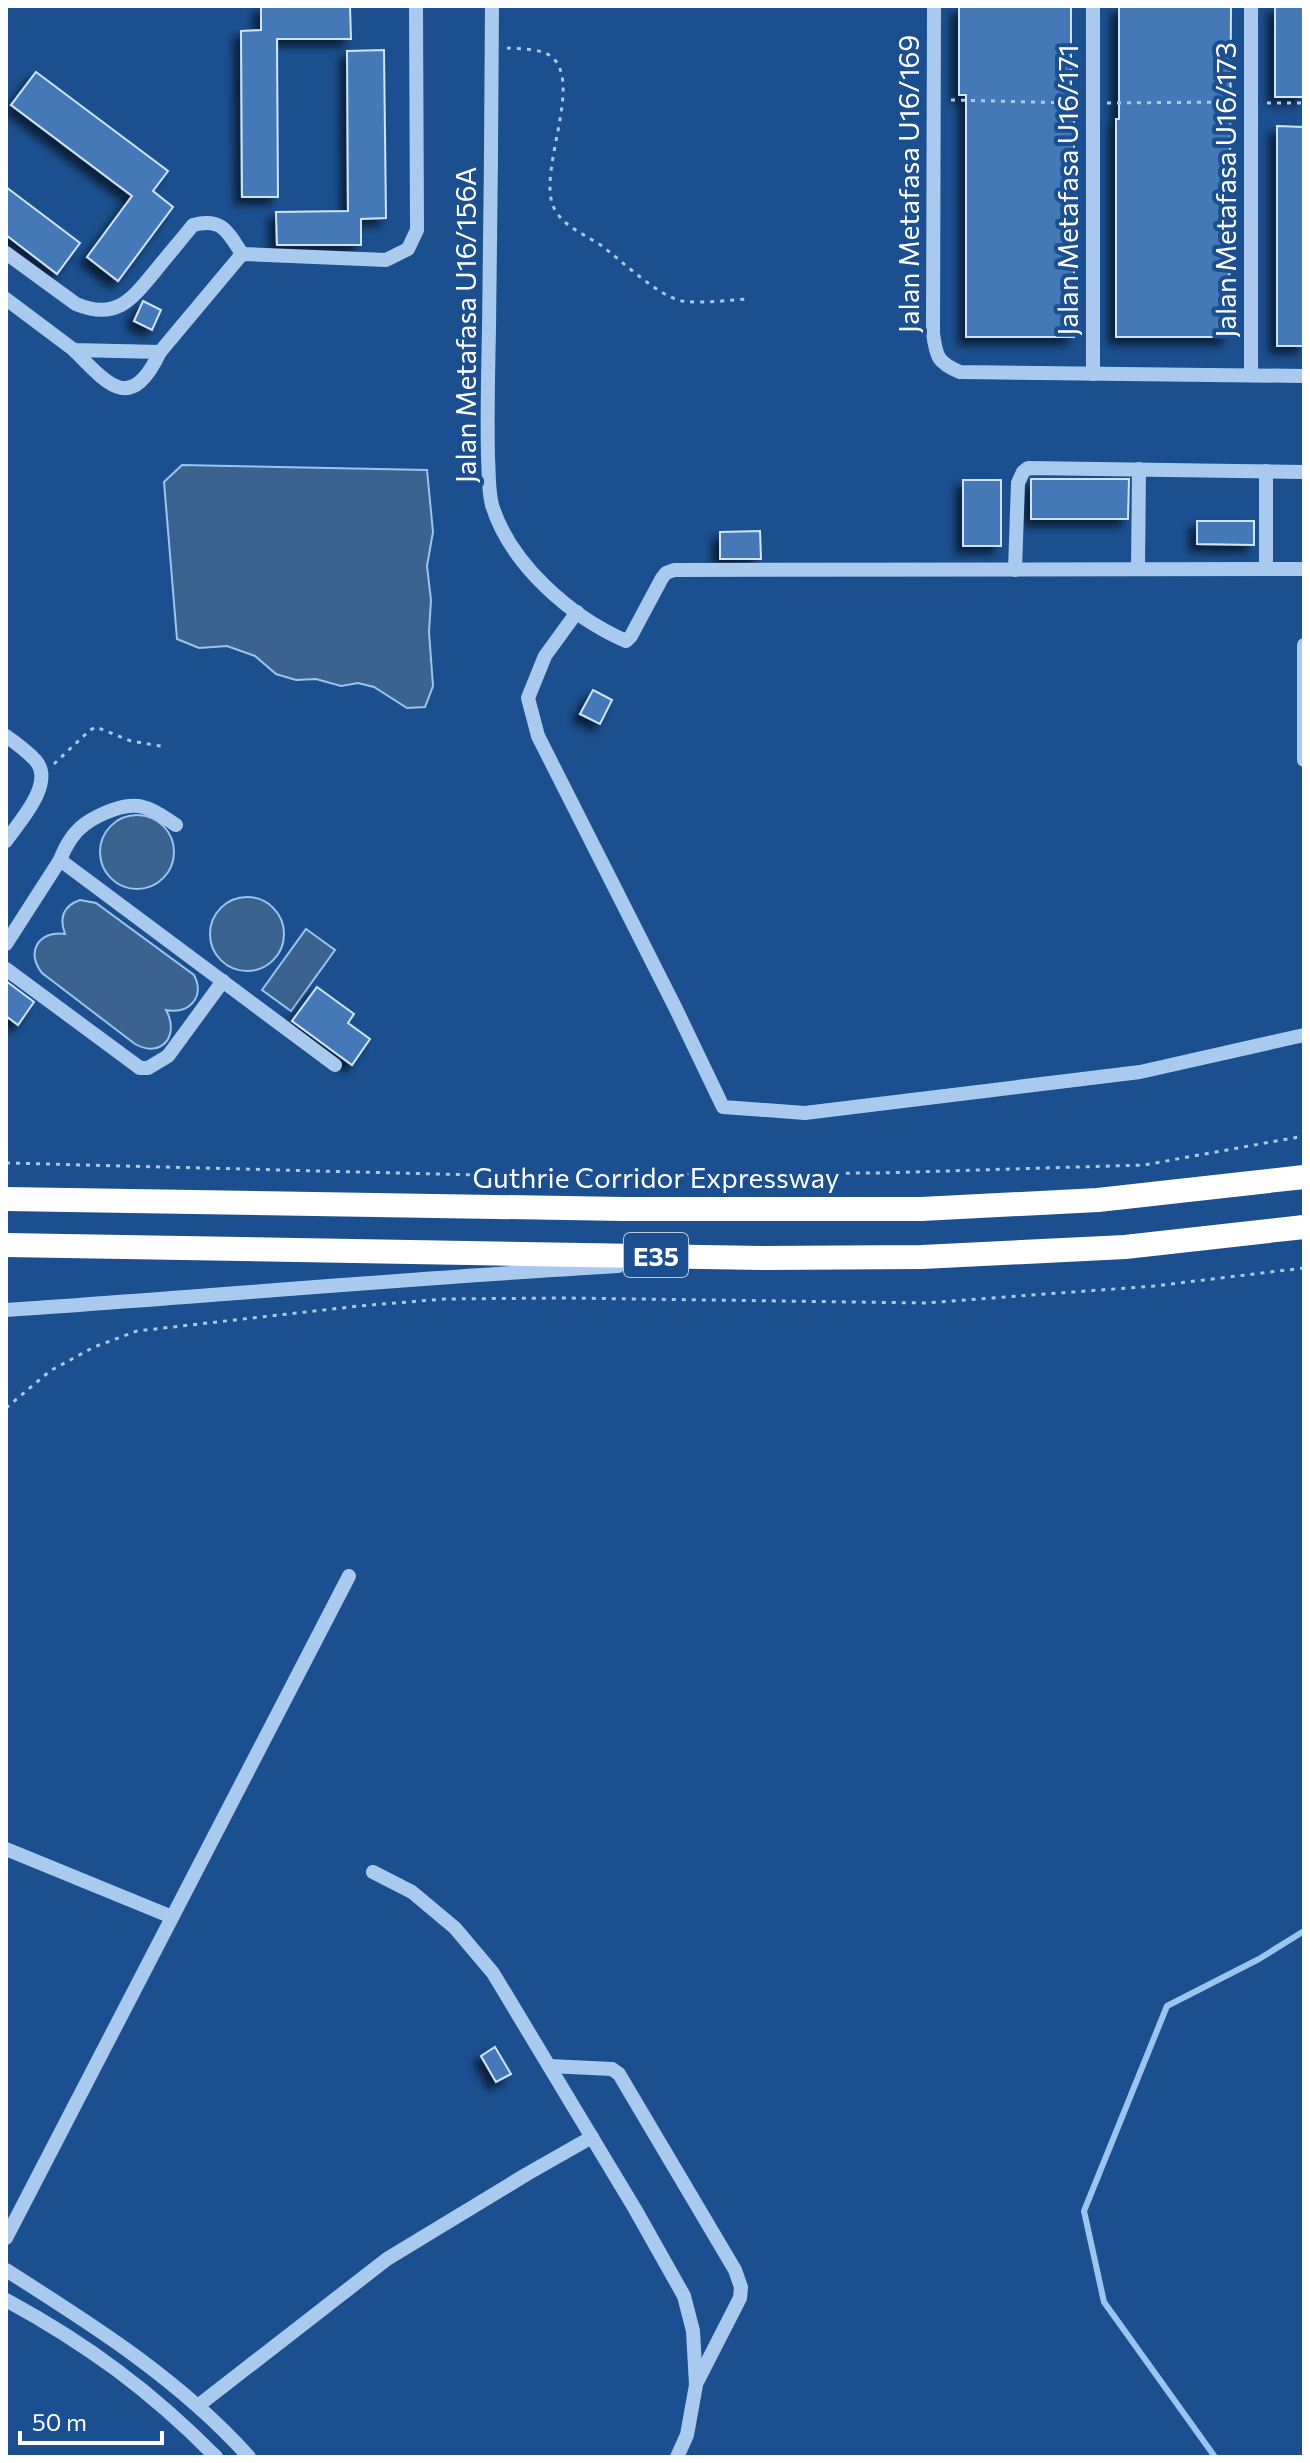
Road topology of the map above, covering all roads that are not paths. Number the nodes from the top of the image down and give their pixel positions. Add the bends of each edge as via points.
1 (416, 6) edge
2 (492, 6) edge
3 (934, 6) edge
4 (1093, 6) edge
5 (1251, 6) edge
6 (6, 253) edge
7 (242, 254) junction
8 (6, 299) edge
9 (74, 350) junction
10 (160, 352) junction
11 (1093, 374) junction
12 (1251, 374) junction
13 (1304, 376) edge
14 (1139, 469) junction
15 (1266, 471) junction
16 (1304, 472) edge
17 (1138, 569) junction
18 (1266, 569) junction
19 (1304, 569) edge
20 (1015, 570) junction
21 (577, 612) junction
22 (1304, 645) edge
23 (6, 736) edge
24 (1304, 760) edge
25 (176, 825) dead end
26 (6, 841) edge
27 (60, 860) junction
28 (6, 944) edge
29 (6, 969) edge
30 (223, 981) junction
31 (1304, 1035) edge
32 (335, 1065) dead end
33 (1304, 1177) edge
34 (6, 1199) edge
35 (1304, 1227) edge
36 (6, 1245) edge
37 (762, 1258) junction
38 (6, 1310) edge
39 (349, 1576) dead end
40 (6, 1849) edge
41 (373, 1872) dead end
42 (172, 1917) junction
43 (549, 2066) junction
44 (592, 2137) junction
45 (6, 2238) edge
46 (6, 2270) edge
47 (6, 2300) edge
48 (696, 2385) junction
49 (199, 2405) junction
50 (216, 2457) edge
51 (249, 2457) edge
52 (677, 2457) edge

1 - 7 street via 417,230 408,249 386,260
2 - 21 street, Jalan Metafasa U16/156A via 489,486 510,542 553,595
3 - 11 street, Jalan Metafasa U16/169 via 935,350 940,361 960,372
4 - 11 street, Jalan Metafasa U16/171
5 - 12 street, Jalan Metafasa U16/173
6 - 7 street via 76,304 100,310 130,302 193,225 213,223 227,230
7 - 10 street
8 - 9 street
9 - 10 street
9 - 10 street via 114,387 144,381
11 - 12 street
12 - 13 street
14 - 15 street
14 - 17 street
14 - 20 street via 1035,467 1023,472 1018,483
15 - 16 street
15 - 18 street
17 - 18 street
17 - 20 street
18 - 19 street
20 - 21 street, Jalan Metafasa U16/156A via 674,570 662,578 626,641
21 - 31 street via 545,656 528,698 538,736 723,1107 805,1113 1140,1072
22 - 24 street
23 - 26 street via 37,763 42,775 41,788
25 - 27 street via 140,805 121,807 84,825
27 - 28 street
27 - 30 street
29 - 30 street via 140,1068 168,1056
30 - 32 street
33 - 34 highway, Guthrie Corridor Expressway / E35 via 1098,1200 921,1209
35 - 37 highway, E35 via 1125,1247
36 - 37 highway, E35
37 - 38 street
39 - 42 street
40 - 42 street
41 - 43 street via 412,1892 455,1928 493,1973
42 - 45 street
43 - 44 street
43 - 48 street via 612,2069 619,2074 735,2270 740,2298
44 - 48 street via 684,2296 693,2331
44 - 49 street via 387,2259
46 - 49 street via 107,2335
47 - 50 street via 139,2385
48 - 52 street via 687,2435
49 - 51 street

